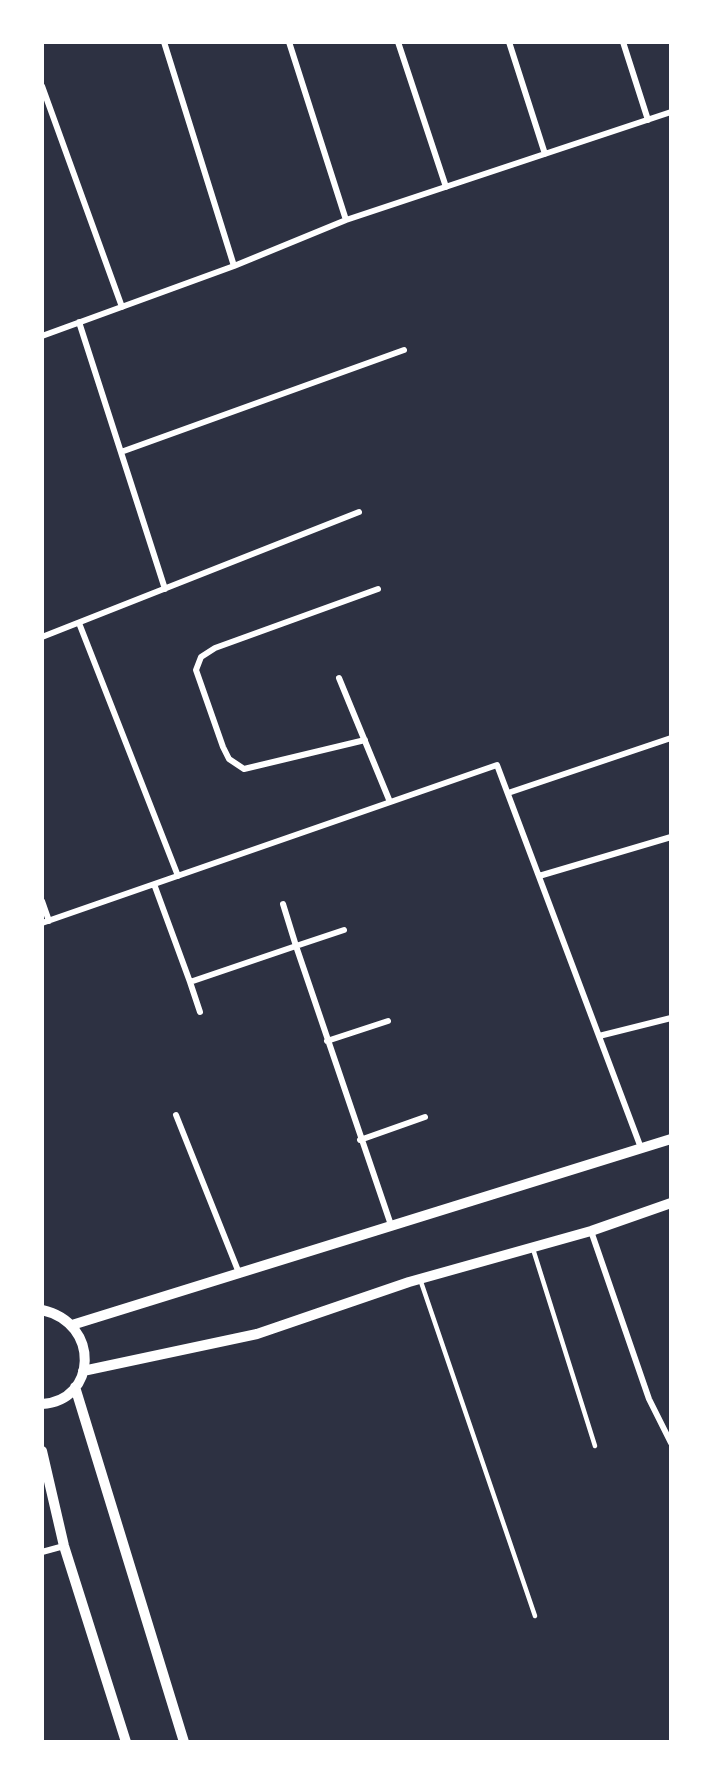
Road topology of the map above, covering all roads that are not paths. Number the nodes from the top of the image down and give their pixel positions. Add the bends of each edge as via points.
1 (164, 42) edge
2 (290, 42) edge
3 (398, 42) edge
4 (509, 42) edge
5 (623, 42) edge
6 (42, 86) edge
7 (671, 112) edge
8 (648, 120) junction
9 (545, 154) junction
10 (446, 187) junction
11 (346, 220) junction
12 (234, 266) junction
13 (122, 307) junction
14 (80, 322) junction
15 (42, 335) edge
16 (404, 350) dead end
17 (121, 452) junction
18 (359, 512) dead end
19 (165, 589) junction
20 (378, 589) dead end
21 (79, 623) junction
22 (42, 637) edge
23 (339, 678) dead end
24 (671, 738) edge
25 (364, 740) junction
26 (508, 793) junction
27 (390, 802) junction
28 (671, 837) edge
29 (178, 876) junction
30 (539, 876) junction
31 (154, 884) junction
32 (42, 902) edge
33 (283, 904) dead end
34 (49, 921) junction
35 (42, 923) edge
36 (344, 930) dead end
37 (296, 946) junction
38 (190, 982) junction
39 (200, 1012) dead end
40 (671, 1018) edge
41 (388, 1021) dead end
42 (599, 1036) junction
43 (327, 1041) junction
44 (176, 1115) dead end
45 (424, 1117) dead end
46 (671, 1139) edge
47 (360, 1140) junction
48 (640, 1148) junction
49 (671, 1203) edge
50 (391, 1226) junction
51 (591, 1231) junction
52 (532, 1246) junction
53 (238, 1273) junction
54 (420, 1279) junction
55 (42, 1309) edge
56 (72, 1325) junction
57 (83, 1371) junction
58 (75, 1387) junction
59 (42, 1404) edge
60 (670, 1438) edge
61 (595, 1446) dead end
62 (42, 1451) edge
63 (64, 1546) junction
64 (42, 1552) edge
65 (536, 1616) dead end
66 (126, 1742) edge
67 (184, 1742) edge

1 - 12 street
2 - 11 street
3 - 10 street
4 - 9 street
5 - 8 street
6 - 13 street
7 - 8 street
8 - 9 street
9 - 10 street
10 - 11 street
11 - 12 street
12 - 13 street
13 - 14 street
14 - 15 street
14 - 17 street
16 - 17 street
17 - 19 street
18 - 19 street
19 - 21 street
20 - 25 street via 216,648 201,657 196,670 223,747 229,759 244,769
21 - 22 street
21 - 29 street
23 - 25 street
24 - 26 street
25 - 27 street
26 - 27 street via 497,765
26 - 30 street
27 - 29 street
28 - 30 street
29 - 31 street
30 - 42 street
31 - 34 street
31 - 38 street
32 - 34 street
33 - 37 street
34 - 35 street
36 - 37 street
37 - 38 street
37 - 43 street
38 - 39 street
40 - 42 street
41 - 43 street
42 - 48 street
43 - 47 street
44 - 53 street
45 - 47 street
46 - 48 street
47 - 50 street
48 - 50 street
49 - 51 street
50 - 53 street
51 - 52 street
51 - 60 street via 648,1399
52 - 54 street
52 - 61 lane
53 - 56 street
54 - 57 street via 257,1334
54 - 65 lane
55 - 56 street
56 - 57 street via 82,1339
57 - 58 street
58 - 59 street via 64,1398
58 - 67 street
62 - 63 street
63 - 64 street
63 - 66 street

